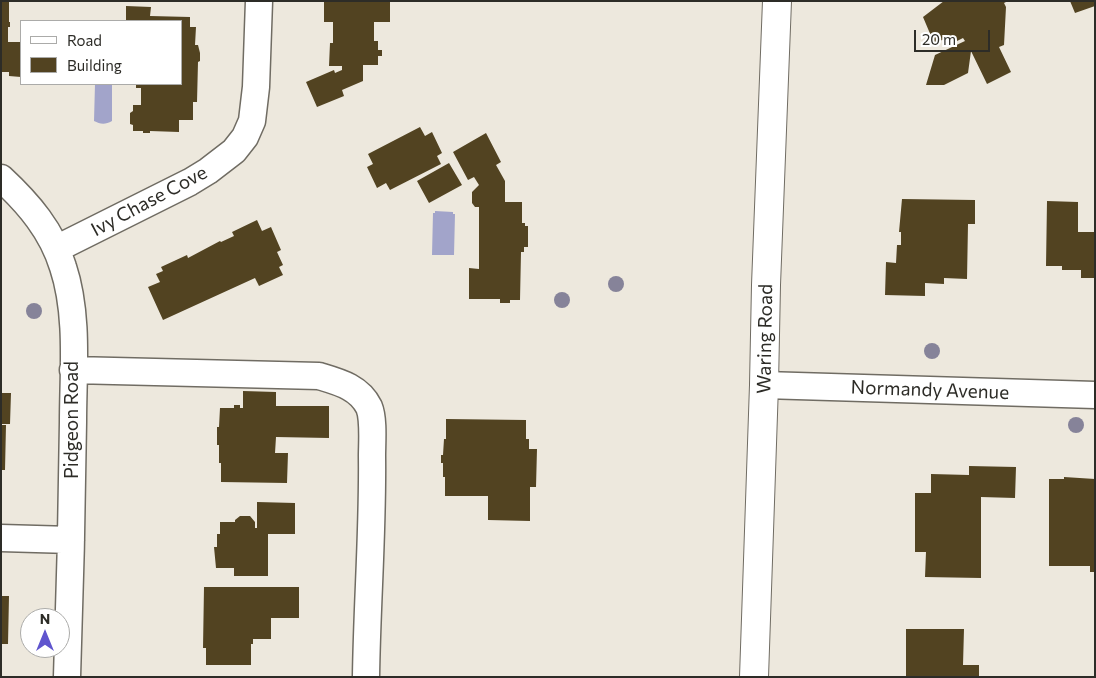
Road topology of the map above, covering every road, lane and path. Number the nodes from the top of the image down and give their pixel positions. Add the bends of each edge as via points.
1 (259, 1) edge
2 (777, 1) edge
3 (3, 180) edge
4 (56, 249) junction
5 (73, 370) junction
6 (764, 386) junction
7 (1095, 395) edge
8 (1, 538) edge
9 (71, 540) junction
10 (68, 677) edge
11 (366, 677) edge
12 (754, 677) edge

1 - 4 street, Ivy Chase Cove via 252,121 234,151 190,182
2 - 6 main road, Waring Road
3 - 4 street, Pidgeon Road via 35,213
4 - 5 street, Pidgeon Road via 64,269 72,314
5 - 9 street, Pidgeon Road
5 - 11 street via 319,376 344,383 362,396 370,409 373,496
6 - 7 street, Normandy Avenue
6 - 12 main road, Waring Road
8 - 9 street
9 - 10 street, Pidgeon Road

